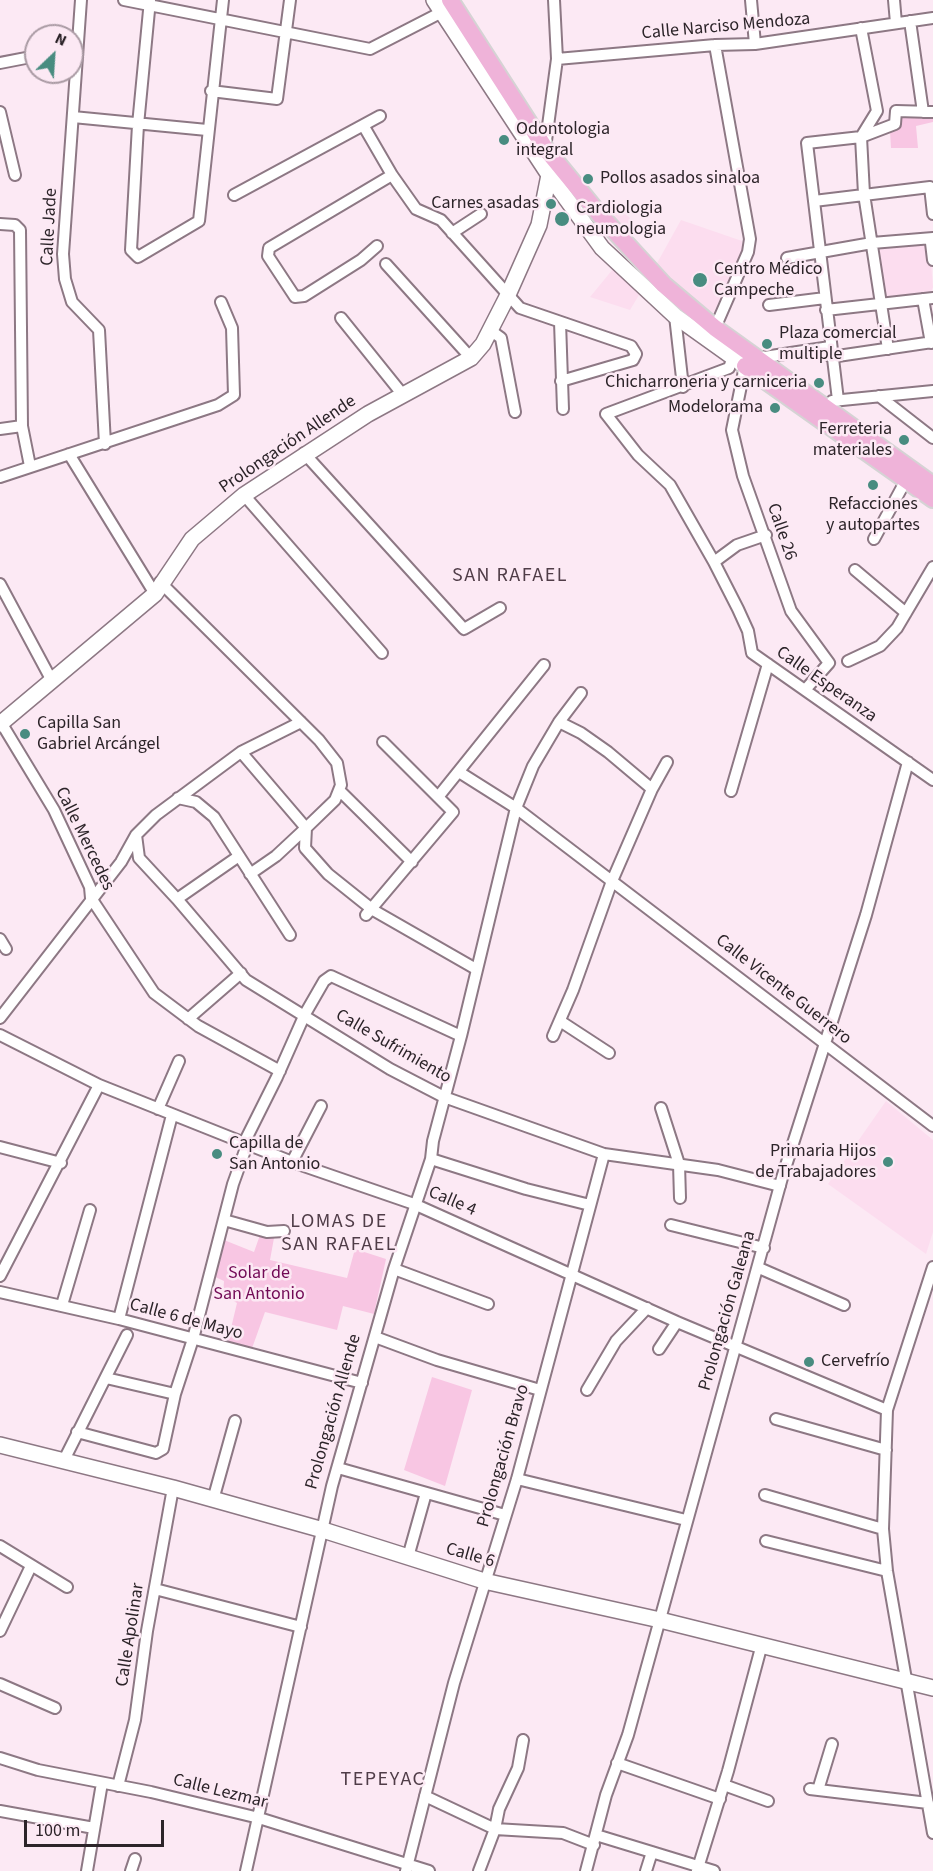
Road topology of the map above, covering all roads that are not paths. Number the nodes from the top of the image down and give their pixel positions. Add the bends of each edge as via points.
1 (81, 0) edge
2 (124, 0) edge
3 (223, 0) edge
4 (290, 0) edge
5 (554, 0) edge
6 (751, 0) edge
7 (894, 0) edge
8 (150, 3) edge
9 (442, 4) edge
10 (220, 18) junction
11 (933, 18) edge
12 (910, 21) junction
13 (896, 23) junction
14 (78, 24) edge
15 (861, 28) junction
16 (285, 33) junction
17 (755, 44) junction
18 (715, 45) junction
19 (24, 58) edge
20 (557, 59) junction
21 (0, 63) edge
22 (74, 84) edge
23 (211, 91) junction
24 (0, 112) edge
25 (928, 112) edge
26 (380, 116) dead end
27 (73, 117) junction
28 (138, 125) junction
29 (363, 125) junction
30 (207, 130) junction
31 (861, 137) junction
32 (545, 148) junction
33 (15, 175) dead end
34 (392, 175) junction
35 (549, 175) junction
36 (864, 194) junction
37 (234, 195) dead end
38 (814, 201) junction
39 (481, 214) dead end
40 (933, 214) edge
41 (0, 224) edge
42 (452, 233) junction
43 (933, 240) edge
44 (872, 243) junction
45 (377, 246) dead end
46 (820, 251) junction
47 (787, 258) dead end
48 (933, 260) edge
49 (386, 264) dead end
50 (507, 297) junction
51 (930, 297) edge
52 (825, 298) junction
53 (221, 302) dead end
54 (882, 304) junction
55 (769, 305) dead end
56 (826, 310) junction
57 (675, 316) junction
58 (341, 318) dead end
59 (560, 322) junction
60 (715, 328) junction
61 (490, 330) junction
62 (932, 343) edge
63 (888, 349) junction
64 (831, 352) junction
65 (471, 358) junction
66 (745, 360) junction
67 (561, 381) junction
68 (683, 387) junction
69 (933, 391) edge
70 (403, 395) junction
71 (879, 396) junction
72 (838, 400) junction
73 (820, 402) junction
74 (563, 409) dead end
75 (515, 412) dead end
76 (21, 426) junction
77 (0, 429) edge
78 (933, 438) edge
79 (105, 444) junction
80 (304, 453) junction
81 (69, 454) junction
82 (893, 463) junction
83 (30, 466) junction
84 (0, 477) edge
85 (906, 480) junction
86 (933, 485) edge
87 (244, 495) junction
88 (933, 499) edge
89 (766, 536) junction
90 (874, 538) dead end
91 (714, 562) junction
92 (933, 567) edge
93 (855, 570) dead end
94 (0, 584) edge
95 (158, 588) junction
96 (500, 608) dead end
97 (906, 614) junction
98 (382, 653) dead end
99 (848, 661) dead end
100 (768, 664) junction
101 (544, 665) dead end
102 (52, 681) junction
103 (805, 690) junction
104 (581, 693) dead end
105 (301, 722) junction
106 (559, 722) junction
107 (1, 724) edge
108 (383, 742) dead end
109 (241, 752) junction
110 (667, 762) dead end
111 (908, 762) junction
112 (459, 772) junction
113 (933, 780) edge
114 (652, 789) junction
115 (339, 790) junction
116 (731, 791) dead end
117 (438, 797) junction
118 (178, 798) junction
119 (516, 808) junction
120 (306, 828) junction
121 (136, 835) junction
122 (239, 856) junction
123 (412, 862) junction
124 (250, 874) junction
125 (612, 881) junction
126 (91, 898) junction
127 (177, 899) junction
128 (370, 912) junction
129 (290, 935) dead end
130 (0, 939) edge
131 (6, 949) dead end
132 (476, 969) junction
133 (241, 973) junction
134 (304, 1014) junction
135 (0, 1018) edge
136 (188, 1019) junction
137 (560, 1021) junction
138 (0, 1035) edge
139 (461, 1036) junction
140 (553, 1036) dead end
141 (826, 1044) junction
142 (609, 1053) dead end
143 (178, 1061) dead end
144 (280, 1071) junction
145 (99, 1085) junction
146 (444, 1097) junction
147 (321, 1106) dead end
148 (661, 1108) dead end
149 (158, 1109) junction
150 (172, 1114) junction
151 (933, 1126) edge
152 (246, 1144) junction
153 (0, 1147) edge
154 (604, 1154) junction
155 (431, 1159) junction
156 (292, 1162) junction
157 (61, 1163) junction
158 (679, 1164) junction
159 (780, 1186) junction
160 (680, 1198) dead end
161 (414, 1204) junction
162 (590, 1205) junction
163 (90, 1210) dead end
164 (224, 1220) junction
165 (671, 1225) dead end
166 (284, 1231) dead end
167 (764, 1248) junction
168 (933, 1267) edge
169 (759, 1268) junction
170 (394, 1269) junction
171 (572, 1273) junction
172 (0, 1276) edge
173 (0, 1292) edge
174 (488, 1304) dead end
175 (62, 1305) junction
176 (844, 1305) dead end
177 (647, 1308) junction
178 (118, 1319) junction
179 (677, 1322) junction
180 (127, 1335) dead end
181 (375, 1336) junction
182 (193, 1339) junction
183 (734, 1346) junction
184 (659, 1349) dead end
185 (106, 1378) junction
186 (362, 1383) junction
187 (540, 1390) junction
188 (587, 1390) dead end
189 (175, 1394) junction
190 (887, 1410) junction
191 (776, 1419) dead end
192 (235, 1421) dead end
193 (77, 1432) junction
194 (0, 1445) edge
195 (886, 1450) junction
196 (63, 1462) junction
197 (338, 1467) junction
198 (517, 1479) junction
199 (173, 1488) junction
200 (426, 1493) junction
201 (765, 1495) dead end
202 (213, 1500) junction
203 (505, 1515) junction
204 (686, 1520) junction
205 (883, 1529) junction
206 (322, 1530) junction
207 (766, 1541) dead end
208 (0, 1546) edge
209 (408, 1557) junction
210 (31, 1566) junction
211 (887, 1571) junction
212 (484, 1581) junction
213 (66, 1587) dead end
214 (155, 1589) junction
215 (660, 1620) junction
216 (301, 1627) junction
217 (0, 1630) edge
218 (762, 1644) junction
219 (907, 1680) junction
220 (0, 1684) edge
221 (933, 1688) edge
222 (55, 1708) dead end
223 (523, 1740) dead end
224 (832, 1744) dead end
225 (0, 1758) edge
226 (618, 1763) junction
227 (102, 1783) junction
228 (724, 1785) junction
229 (118, 1786) junction
230 (425, 1796) junction
231 (720, 1799) junction
232 (768, 1801) dead end
233 (928, 1803) junction
234 (0, 1811) edge
235 (259, 1818) junction
236 (94, 1828) junction
237 (495, 1829) junction
238 (933, 1833) edge
239 (595, 1840) junction
240 (652, 1852) junction
241 (135, 1859) dead end
242 (407, 1868) edge
243 (697, 1868) edge
244 (87, 1871) edge
245 (131, 1871) edge
246 (246, 1871) edge
247 (429, 1871) edge
248 (479, 1871) edge
249 (586, 1871) edge
250 (646, 1871) edge
251 (714, 1871) edge

1 - 14 street, Calle Jade
2 - 8 street
3 - 10 street
4 - 16 street
5 - 20 street
6 - 17 street
7 - 13 street
8 - 10 street
8 - 28 street
9 - 16 street via 370,49
9 - 32 main road
9 - 35 street
10 - 16 street
10 - 23 street
11 - 12 street, Calle Narciso Mendoza
12 - 13 street, Calle Narciso Mendoza
12 - 25 street
13 - 15 street, Calle Narciso Mendoza
15 - 17 street, Calle Narciso Mendoza
15 - 31 street via 877,111
16 - 23 street via 277,99
17 - 18 street, Calle Narciso Mendoza
18 - 20 street, Calle Narciso Mendoza
18 - 60 street via 750,239
19 - 21 street
20 - 32 street
22 - 27 street, Calle Jade
23 - 30 street
24 - 33 street
25 - 31 street via 896,111 895,124
26 - 29 street
27 - 28 street
27 - 79 street, Calle Jade via 64,279 72,302 99,330
28 - 30 street
28 - 30 street via 131,250 138,257 199,221
29 - 34 street
29 - 37 street
31 - 36 street
31 - 38 street via 807,142
32 - 35 street
32 - 60 main road via 664,285
34 - 42 street via 416,209 441,220
34 - 45 street via 269,248 268,256 295,297 304,296
35 - 50 street, Prolongación Allende via 539,225
35 - 57 street via 602,248
36 - 38 street
36 - 40 street via 930,187
36 - 44 street
38 - 46 street
39 - 42 street
41 - 76 street via 15,225 20,230
42 - 50 street
43 - 44 street
43 - 48 street
44 - 46 street
44 - 54 street
46 - 47 street
46 - 52 street
49 - 65 street
50 - 59 street via 520,308
50 - 61 street, Prolongación Allende
51 - 54 street
51 - 62 street
52 - 55 street
52 - 56 street
53 - 79 street via 232,328 234,395 218,405
54 - 56 street
54 - 63 street
56 - 64 street
57 - 66 street
57 - 68 street
58 - 70 street
59 - 67 street
59 - 67 street via 631,346 636,354 633,360
60 - 66 main road
61 - 65 street, Prolongación Allende
61 - 75 street via 501,338
62 - 63 street
63 - 64 street
64 - 66 street
64 - 72 street
65 - 70 street, Prolongación Allende
66 - 68 street
66 - 73 main road
66 - 82 main road
66 - 89 street, Calle 26 via 732,430 743,476
67 - 74 street
68 - 91 street, Calle Esperanza via 606,414 638,455 670,485
69 - 71 street
70 - 80 street, Prolongación Allende
71 - 72 street
71 - 78 street
72 - 73 street
73 - 82 main road
76 - 77 street
76 - 83 street
79 - 81 street
80 - 87 street, Prolongación Allende
80 - 96 street via 464,629
81 - 83 street
81 - 95 street
82 - 85 main road
82 - 86 main road
83 - 84 street
85 - 88 main road
85 - 90 street
87 - 95 street, Prolongación Allende via 192,539
87 - 98 street
89 - 91 street via 736,545
89 - 103 street, Calle 26 via 791,611 829,663
91 - 100 street, Calle Esperanza via 748,631 752,652
92 - 97 street
93 - 97 street
94 - 102 street
95 - 102 street, Prolongación Allende
95 - 105 street
97 - 99 street via 880,646
100 - 103 street, Calle Esperanza
100 - 116 street
101 - 112 street
102 - 107 street, Prolongación Allende
103 - 111 street, Calle Esperanza
104 - 106 street, Prolongación Allende
105 - 109 street
105 - 115 street via 337,763
106 - 114 street via 608,752
106 - 119 street, Prolongación Allende via 533,766
107 - 126 street, Calle Mercedes via 54,810 90,887
108 - 117 street
109 - 118 street
109 - 120 street
110 - 114 street
111 - 113 street, Calle Esperanza
111 - 141 street, Prolongación Galeana
112 - 117 street
112 - 119 street, Calle Vicente Guerrero
114 - 125 street
115 - 120 street via 335,800
115 - 123 street
117 - 123 street via 453,813
118 - 121 street
118 - 122 street via 196,802 214,817
119 - 125 street, Calle Vicente Guerrero
119 - 132 street, Prolongación Allende
120 - 124 street
120 - 128 street via 305,848
121 - 126 street via 121,862
121 - 127 street, Calle Sufrimiento via 139,858
122 - 124 street
122 - 127 street
123 - 128 street
124 - 129 street
125 - 137 street
125 - 141 street, Calle Vicente Guerrero
126 - 135 street
126 - 136 street, Calle Mercedes via 154,993
127 - 133 street, Calle Sufrimiento
128 - 132 street
130 - 131 street
132 - 139 street, Prolongación Allende
133 - 134 street, Calle Sufrimiento via 246,980
133 - 136 street
134 - 139 street via 331,976
134 - 144 street
134 - 146 street, Calle Sufrimiento via 390,1069
136 - 144 street, Calle Mercedes
137 - 140 street
137 - 142 street
138 - 145 street, Calle 4
139 - 146 street, Prolongación Allende
141 - 151 street, Calle Vicente Guerrero
141 - 159 street, Prolongación Galeana
143 - 149 street
144 - 152 street
145 - 149 street, Calle 4
145 - 157 street
146 - 154 street, Calle Sufrimiento
146 - 155 street, Prolongación Allende
147 - 156 street
148 - 158 street
149 - 150 street, Calle 4
150 - 152 street, Calle 4
150 - 178 street
152 - 156 street, Calle 4
152 - 164 street
153 - 157 street
154 - 158 street, Calle Sufrimiento
154 - 162 street, Prolongación Bravo
155 - 161 street, Prolongación Allende
155 - 162 street
156 - 161 street, Calle 4
157 - 172 street
158 - 159 street, Calle Sufrimiento
158 - 160 street
159 - 167 street, Prolongación Galeana
161 - 170 street, Prolongación Allende
161 - 171 street, Calle 4
162 - 171 street, Prolongación Bravo
163 - 175 street
164 - 166 street via 267,1232
164 - 182 street
165 - 167 street
167 - 169 street, Prolongación Galeana
168 - 190 street
169 - 176 street
169 - 183 street, Prolongación Galeana
170 - 174 street
170 - 181 street, Prolongación Allende
171 - 177 street, Calle 4
171 - 187 street, Prolongación Bravo
173 - 175 street, Calle 6 de Mayo
175 - 178 street, Calle 6 de Mayo
177 - 179 street, Calle 4
177 - 188 street via 616,1341
178 - 182 street, Calle 6 de Mayo
179 - 183 street, Calle 4
179 - 184 street
180 - 185 street
181 - 186 street, Prolongación Allende
181 - 187 street via 437,1360
182 - 186 street, Calle 6 de Mayo
182 - 189 street
183 - 190 street, Calle 4
183 - 204 street, Prolongación Galeana
185 - 189 street
185 - 193 street
186 - 197 street, Prolongación Allende
187 - 198 street, Prolongación Bravo
189 - 193 street via 163,1449 156,1453
190 - 195 street
191 - 195 street
192 - 202 street
193 - 196 street
194 - 196 street, Calle 6
195 - 205 street
196 - 199 street, Calle 6
197 - 200 street
197 - 206 street, Prolongación Allende
198 - 203 street, Prolongación Bravo
198 - 204 street
199 - 202 street, Calle 6
199 - 214 street, Calle Apolinar
200 - 203 street
200 - 209 street
201 - 205 street
202 - 206 street, Calle 6
203 - 212 street, Prolongación Bravo
204 - 215 street, Prolongación Galeana
205 - 211 street
206 - 209 street, Calle 6
206 - 216 street, Prolongación Allende
207 - 211 street
208 - 210 street
209 - 212 street, Calle 6
210 - 213 street
210 - 217 street
211 - 219 street
212 - 215 street, Calle 6
212 - 230 street, Prolongación Bravo
214 - 216 street
214 - 229 street, Calle Apolinar via 135,1720
215 - 218 street, Calle 6
215 - 226 street, Prolongación Galeana
216 - 235 street, Prolongación Allende
218 - 219 street, Calle 6
218 - 228 street
219 - 221 street, Calle 6
219 - 233 street
220 - 222 street
223 - 237 street via 518,1768
224 - 233 street via 814,1790
225 - 227 street, Calle Lezmar
226 - 231 street
226 - 239 street, Prolongación Galeana
227 - 229 street, Calle Lezmar
227 - 236 street
228 - 231 street
228 - 232 street
229 - 235 street, Calle Lezmar
230 - 237 street
230 - 242 street, Prolongación Bravo
231 - 243 street
233 - 238 street
234 - 236 street
235 - 242 street, Calle Lezmar
235 - 246 street, Prolongación Allende
236 - 244 street
237 - 239 street via 563,1833
237 - 248 street
239 - 240 street
239 - 249 street, Prolongación Galeana
240 - 243 street
240 - 250 street
241 - 245 street
242 - 247 street, Calle Lezmar
243 - 251 street

